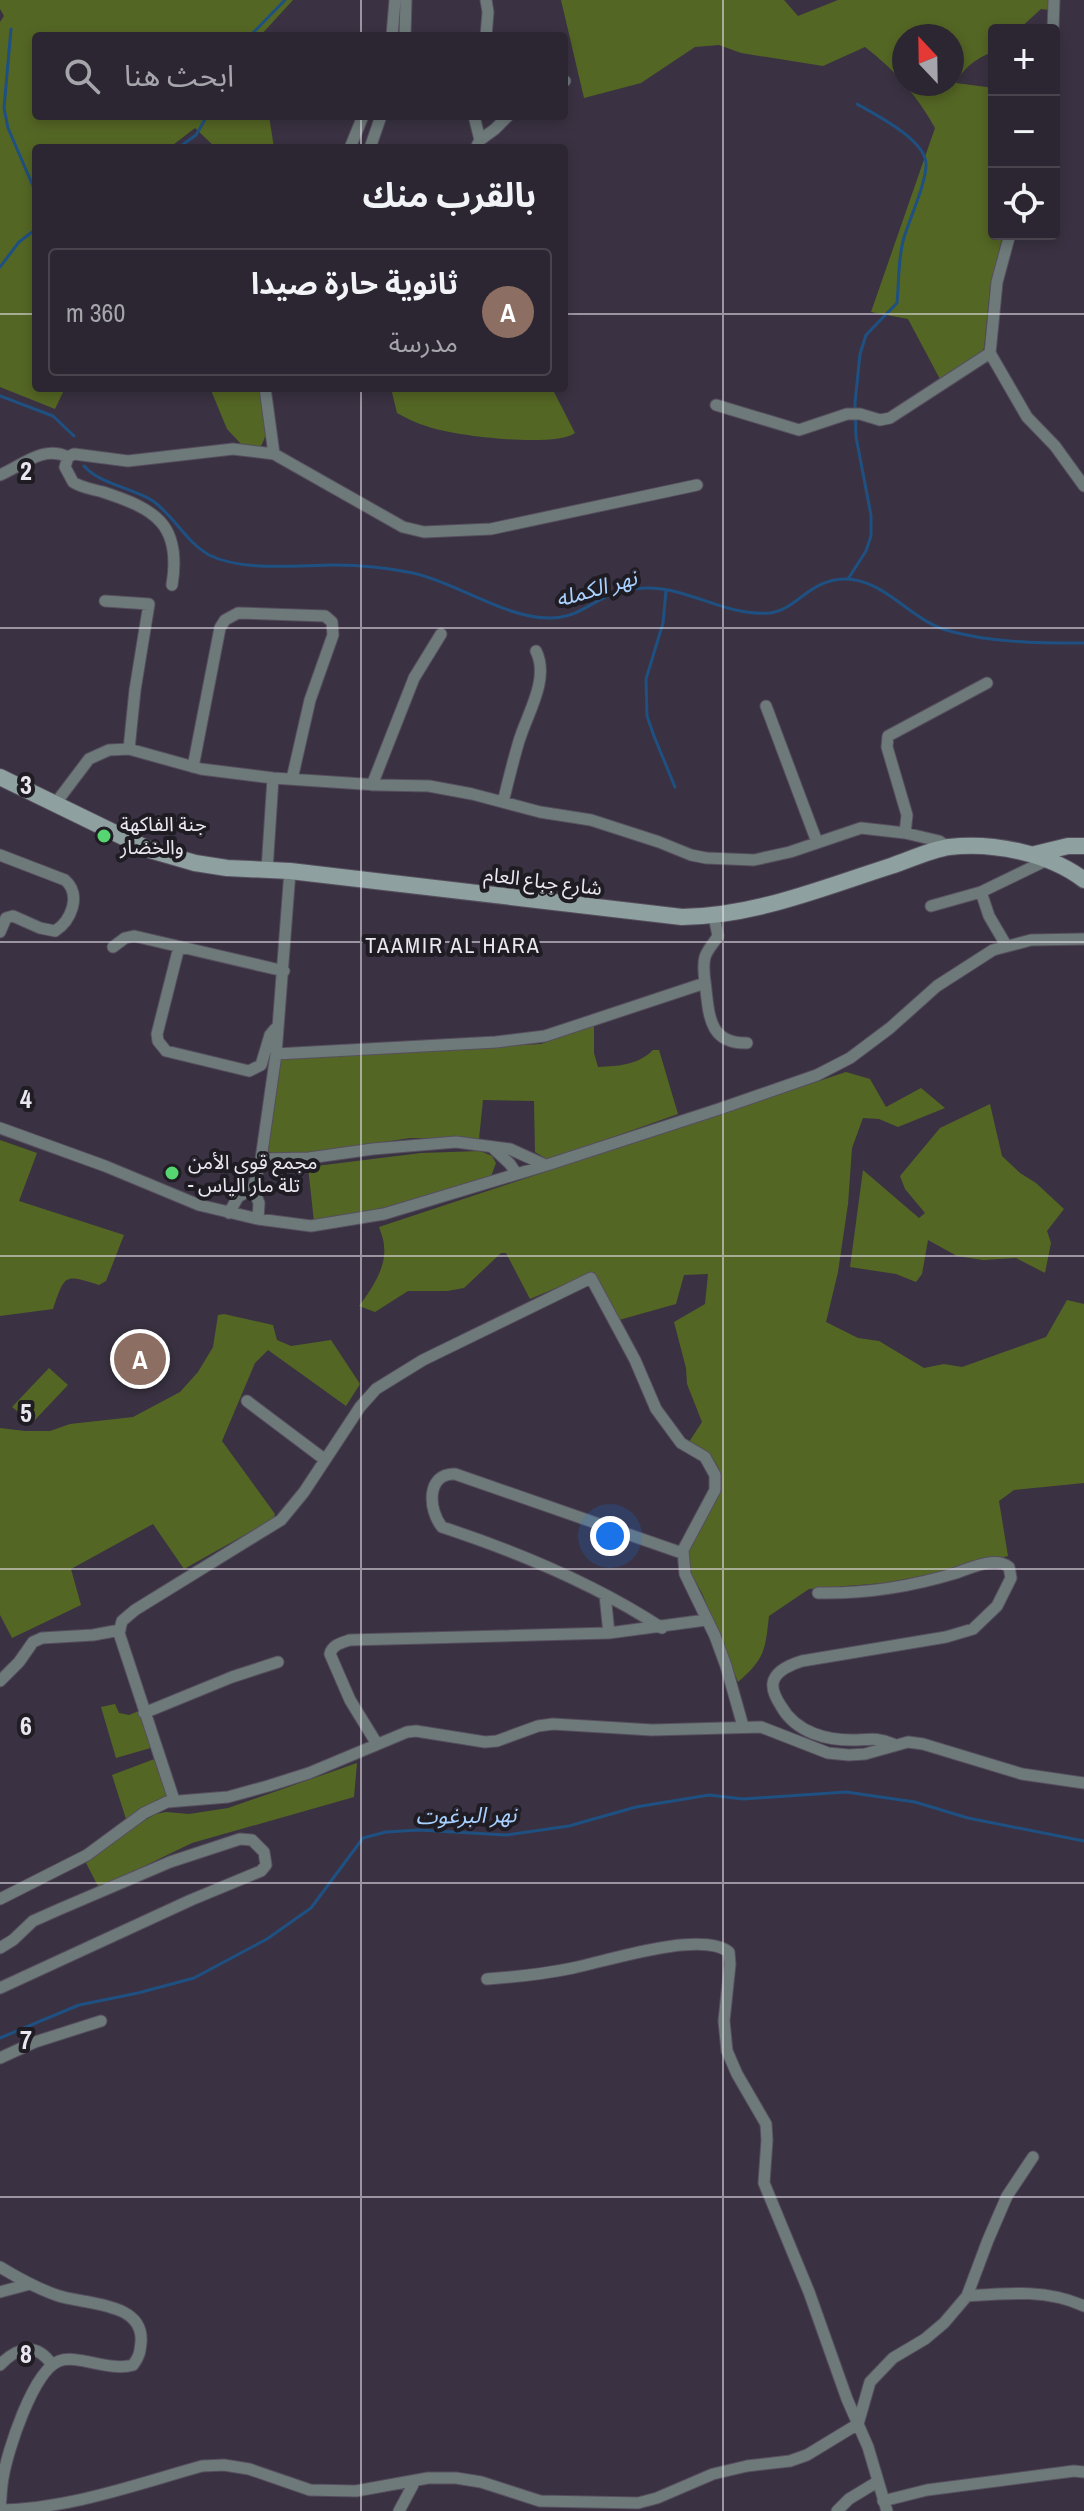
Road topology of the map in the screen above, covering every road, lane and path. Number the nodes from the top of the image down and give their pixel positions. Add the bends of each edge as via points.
1 (395, 0) edge
2 (406, 0) edge
3 (486, 0) edge
4 (1054, 0) edge
5 (1053, 24) edge
6 (392, 32) edge
7 (405, 32) edge
8 (486, 32) edge
9 (361, 120) edge
10 (380, 120) edge
11 (475, 120) edge
12 (504, 120) edge
13 (352, 144) edge
14 (371, 144) edge
15 (478, 144) edge
16 (1008, 240) edge
17 (990, 353) junction
18 (266, 392) edge
19 (716, 405) dead end
20 (274, 454) junction
21 (68, 457) junction
22 (0, 475) edge
23 (697, 485) dead end
24 (1084, 486) edge
25 (172, 585) dead end
26 (105, 601) dead end
27 (441, 634) dead end
28 (536, 651) dead end
29 (987, 683) dead end
30 (766, 706) dead end
31 (129, 749) junction
32 (193, 767) junction
33 (0, 777) edge
34 (273, 778) junction
35 (292, 779) junction
36 (372, 785) junction
37 (503, 802) junction
38 (55, 804) junction
39 (905, 833) junction
40 (817, 842) junction
41 (1084, 846) edge
42 (948, 847) junction
43 (0, 855) edge
44 (1040, 857) junction
45 (267, 870) junction
46 (290, 871) junction
47 (1084, 880) edge
48 (981, 892) junction
49 (931, 906) dead end
50 (714, 916) junction
51 (0, 932) edge
52 (1084, 939) edge
53 (1006, 945) junction
54 (113, 947) dead end
55 (179, 947) junction
56 (284, 971) junction
57 (705, 983) junction
58 (277, 1027) junction
59 (747, 1043) dead end
60 (276, 1054) junction
61 (0, 1128) edge
62 (493, 1148) junction
63 (518, 1154) junction
64 (504, 1157) junction
65 (261, 1159) junction
66 (545, 1165) junction
67 (516, 1173) junction
68 (500, 1179) junction
69 (253, 1188) junction
70 (229, 1213) junction
71 (258, 1219) junction
72 (247, 1401) dead end
73 (324, 1459) junction
74 (682, 1553) junction
75 (818, 1593) dead end
76 (605, 1595) junction
77 (706, 1620) junction
78 (662, 1628) junction
79 (120, 1630) junction
80 (609, 1633) junction
81 (278, 1662) dead end
82 (0, 1681) edge
83 (144, 1713) junction
84 (743, 1726) junction
85 (377, 1744) junction
86 (894, 1745) junction
87 (1084, 1783) edge
88 (174, 1800) junction
89 (0, 1899) edge
90 (0, 1948) edge
91 (487, 1979) dead end
92 (0, 1988) edge
93 (101, 2021) dead end
94 (0, 2058) edge
95 (1033, 2157) dead end
96 (0, 2267) edge
97 (30, 2284) junction
98 (0, 2292) edge
99 (967, 2296) junction
100 (1084, 2306) edge
101 (0, 2365) edge
102 (52, 2365) junction
103 (858, 2424) junction
104 (1084, 2472) edge
105 (415, 2481) junction
106 (877, 2482) junction
107 (68, 2506) edge
108 (885, 2506) edge
109 (548, 2508) edge
110 (0, 2509) edge
111 (30, 2510) edge
112 (399, 2511) edge
113 (837, 2511) edge

1 - 6 street
2 - 7 street
3 - 8 street
4 - 5 street
9 - 13 street
10 - 14 street
11 - 15 street
12 - 15 street
16 - 17 street via 997,282
17 - 19 street via 880,420 854,414 799,430
17 - 24 street via 1027,417
18 - 20 street
20 - 21 street via 233,449 128,461
20 - 23 street via 403,527 424,532 491,529
21 - 22 street via 44,453
21 - 25 street via 65,467 73,482 147,509 162,521 171,539
26 - 31 street via 149,604
27 - 36 street via 414,678
28 - 37 street via 539,685
29 - 39 street via 888,736 907,815
30 - 40 street
31 - 32 street
31 - 38 street via 89,759
32 - 34 street
32 - 35 street via 225,620 238,613 325,616 332,622 333,635 310,700
33 - 38 main road, شارع جباع العام
34 - 35 street
34 - 45 street
35 - 36 street
36 - 37 street via 429,786
37 - 40 street via 591,820 706,858 754,860
38 - 45 main road, شارع جباع العام via 150,850 217,866
39 - 40 street via 861,828
39 - 42 street
41 - 44 main road
42 - 44 main road, شارع جباع العام via 1015,850
42 - 50 main road, شارع جباع العام via 780,902
43 - 51 street via 60,878 70,885 73,896 69,919 55,931 13,916 6,918
44 - 47 main road, شارع جباع العام
44 - 48 street
45 - 46 main road, شارع جباع العام
46 - 50 main road, شارع جباع العام via 682,917
46 - 56 street
48 - 49 street
48 - 53 street
50 - 57 street via 718,936 705,954
52 - 53 street
53 - 66 street via 937,986 850,1058 817,1075
54 - 55 street via 134,936
55 - 56 street
55 - 58 street via 157,1034 166,1051 249,1071 261,1065
56 - 58 street
57 - 59 street via 714,1029 733,1042
57 - 60 street via 545,1036
58 - 60 street
60 - 65 street
61 - 70 street
62 - 63 street
62 - 64 street
62 - 65 street via 456,1142
63 - 66 street
63 - 67 street via 521,1165
64 - 67 street
64 - 68 street
65 - 69 street
66 - 67 street
67 - 68 street
68 - 71 street via 346,1222 311,1226
69 - 70 street via 238,1197
69 - 71 street
70 - 71 street
72 - 73 street
73 - 74 street via 376,1389 423,1360 591,1278 664,1421 681,1443 705,1457 715,1475 715,1490
73 - 79 street via 281,1520 135,1610
74 - 76 street via 455,1474 435,1483 432,1511 442,1527 509,1550
74 - 77 street via 685,1574
75 - 86 street via 894,1586 988,1563 1009,1567 1011,1578 997,1606 973,1629 802,1661 774,1679 779,1704 806,1730 836,1739 879,1738
76 - 78 street
76 - 80 street
77 - 78 street
77 - 84 street
78 - 80 street
79 - 82 street via 42,1638
79 - 83 street
80 - 85 street via 338,1644 330,1654 337,1673
81 - 83 street
83 - 88 street
84 - 85 street via 652,1730 553,1724 497,1741 416,1731
84 - 86 street via 761,1727 828,1753 865,1754
85 - 88 street via 309,1773 228,1797
86 - 87 street via 923,1744 1022,1774
88 - 89 street via 153,1807 87,1855
90 - 92 street via 33,1921 170,1862 240,1839 252,1840 264,1852 266,1865 261,1871
91 - 103 street via 687,1944 714,1945 729,1952 727,2051 766,2124 764,2183
93 - 94 street
95 - 99 street via 1007,2196
96 - 97 street
97 - 98 street
97 - 102 street via 132,2316 142,2332 140,2356 133,2365 68,2360
99 - 100 street via 1034,2293
99 - 103 street via 944,2323 893,2358 870,2382
101 - 102 street via 27,2349 46,2356
102 - 110 street via 15,2430
103 - 106 street
103 - 109 street via 807,2455 713,2474 638,2503
104 - 108 street via 927,2490
105 - 107 street via 340,2492 310,2490 249,2469 202,2466
105 - 109 street via 481,2482
105 - 112 street
106 - 108 street
106 - 113 street
107 - 111 street
110 - 111 street

